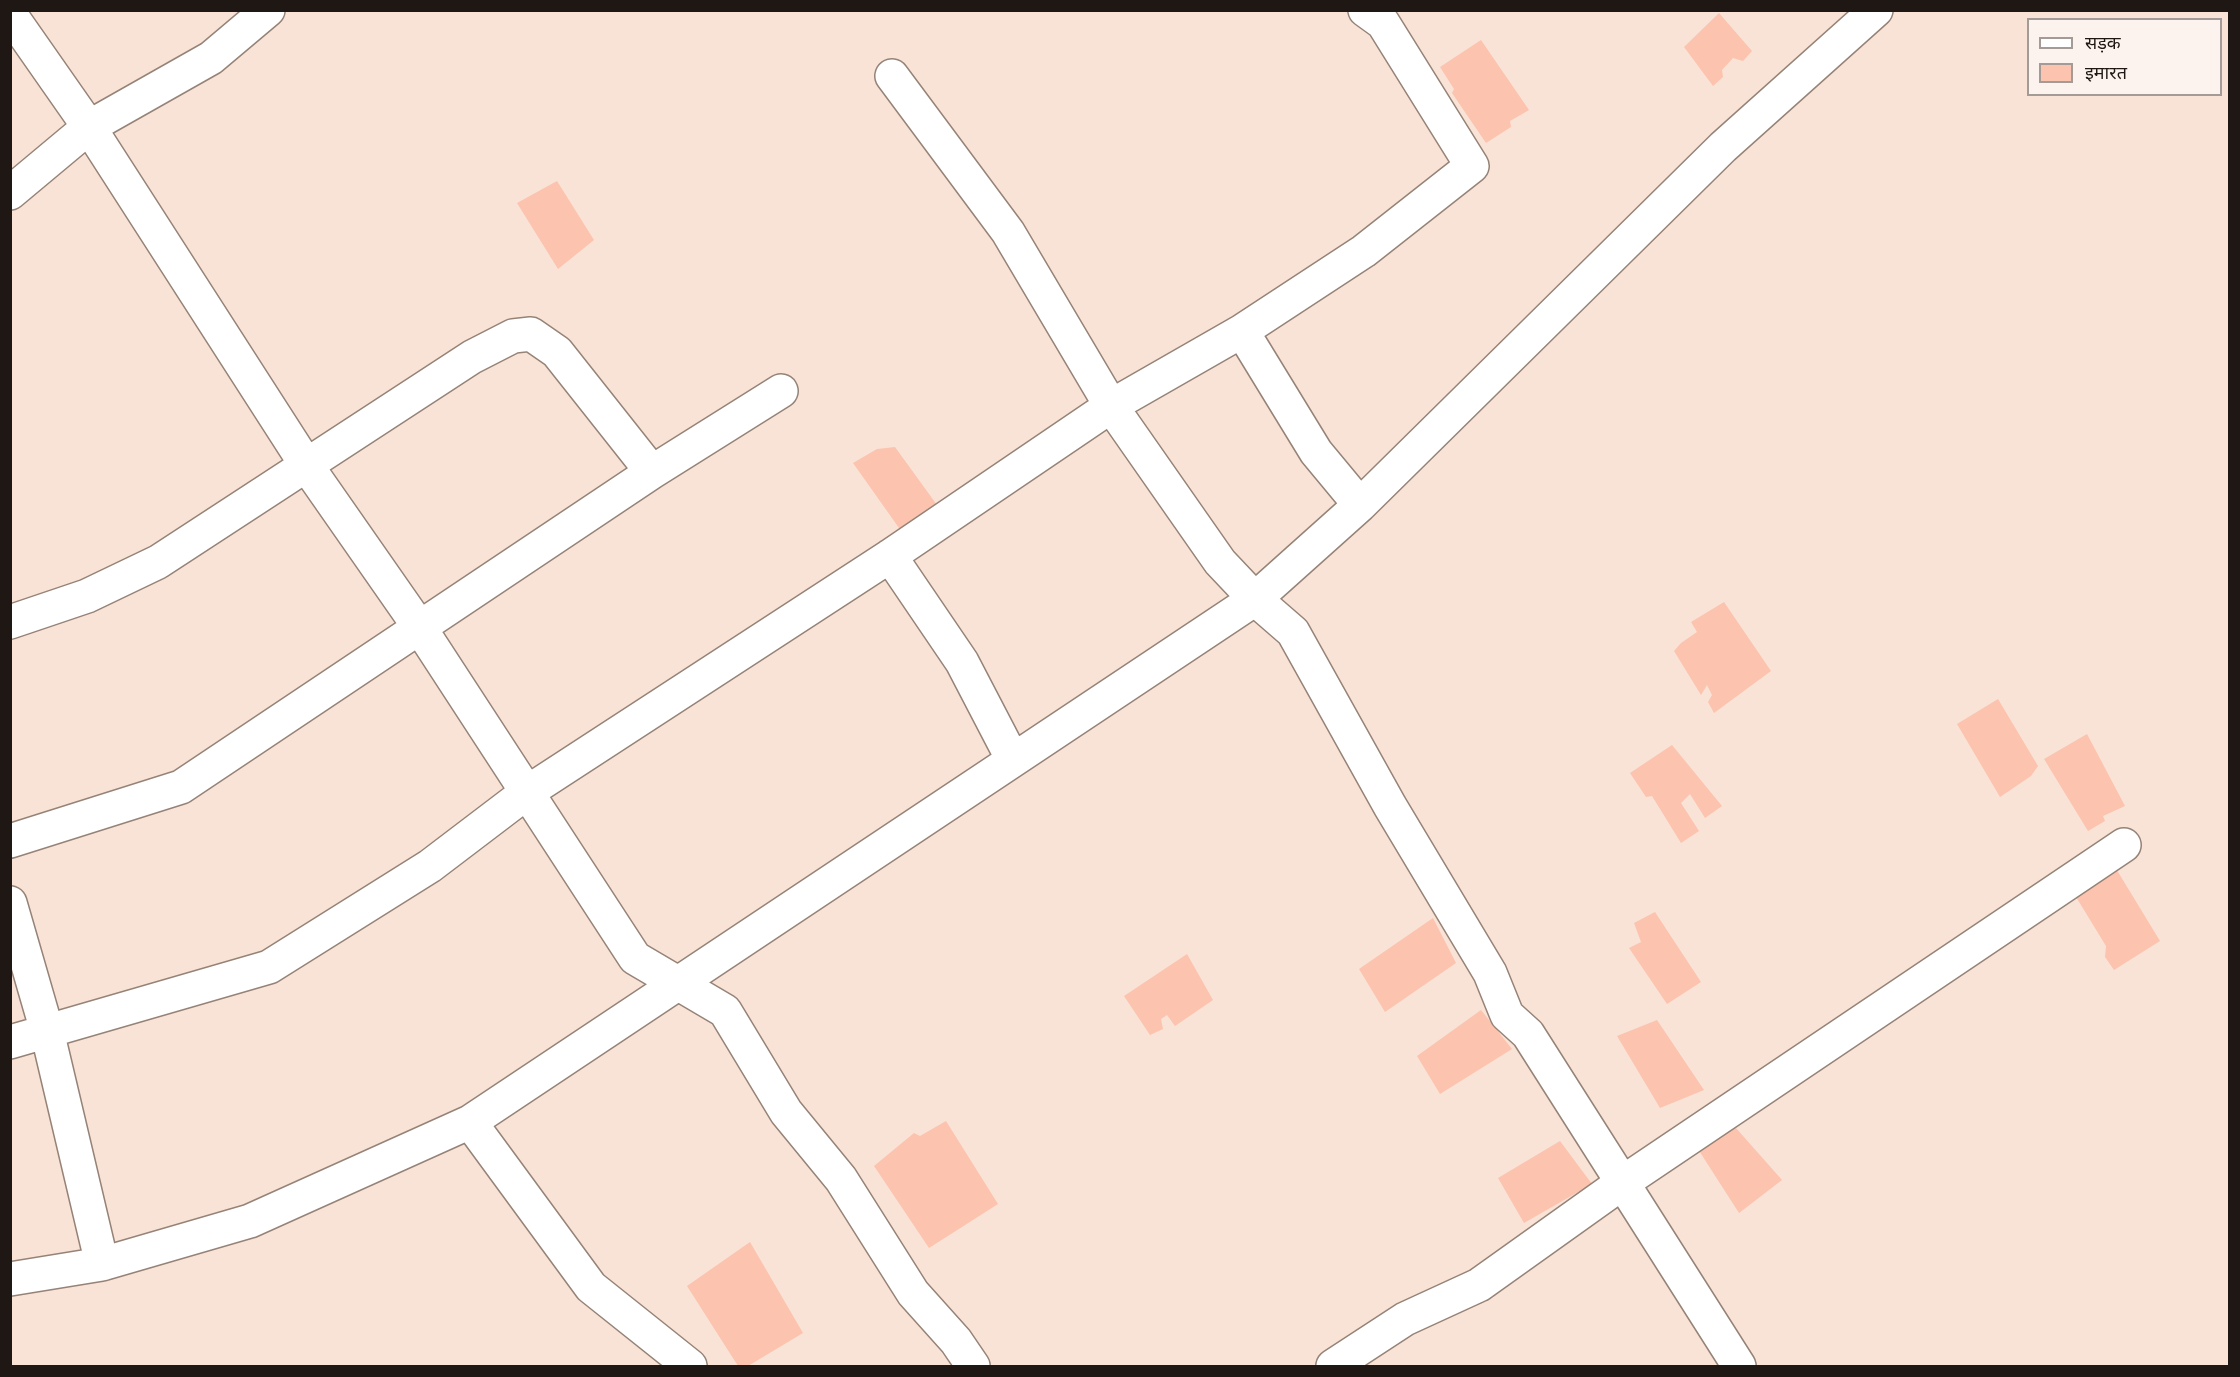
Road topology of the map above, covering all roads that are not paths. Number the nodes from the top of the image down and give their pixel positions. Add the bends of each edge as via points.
1 (268, 10) edge
2 (1365, 10) edge
3 (1876, 10) edge
4 (10, 14) edge
5 (892, 76) dead end
6 (89, 127) junction
7 (10, 193) edge
8 (1242, 331) junction
9 (780, 391) dead end
10 (1111, 406) junction
11 (307, 466) junction
12 (652, 472) junction
13 (1360, 505) junction
14 (890, 556) junction
15 (1255, 599) junction
16 (10, 622) edge
17 (420, 628) junction
18 (1013, 760) junction
19 (526, 793) junction
20 (10, 841) edge
21 (2124, 845) dead end
22 (10, 903) edge
23 (679, 983) junction
24 (47, 1031) junction
25 (10, 1042) edge
26 (470, 1122) junction
27 (1622, 1183) junction
28 (102, 1264) junction
29 (10, 1279) edge
30 (690, 1366) edge
31 (972, 1366) edge
32 (1333, 1366) edge
33 (1740, 1366) edge

1 - 6 street via 211,58
2 - 8 street via 1383,22 1472,166 1364,250
3 - 13 street via 1723,147
4 - 6 street
5 - 10 street via 1008,232
6 - 7 street
6 - 11 street
8 - 10 street
8 - 13 street via 1316,452
9 - 12 street
10 - 14 street
10 - 15 street via 1220,562
11 - 12 street via 472,357 513,336 531,334 557,352
11 - 16 street via 158,562 87,596
11 - 17 street
12 - 17 street
13 - 15 street
14 - 18 street via 962,662
14 - 19 street
15 - 18 street
15 - 27 street via 1293,632 1390,806 1490,973 1507,1015 1528,1034
17 - 19 street
17 - 20 street via 181,787
18 - 23 street
19 - 23 street via 635,958
19 - 24 street via 430,866 269,967
21 - 27 street
22 - 24 street
23 - 26 street
23 - 31 street via 725,1011 786,1112 841,1179 913,1293 956,1341
24 - 25 street
24 - 28 street
26 - 28 street via 250,1221
26 - 30 street via 591,1287
27 - 32 street via 1479,1285 1405,1319
27 - 33 street
28 - 29 street

